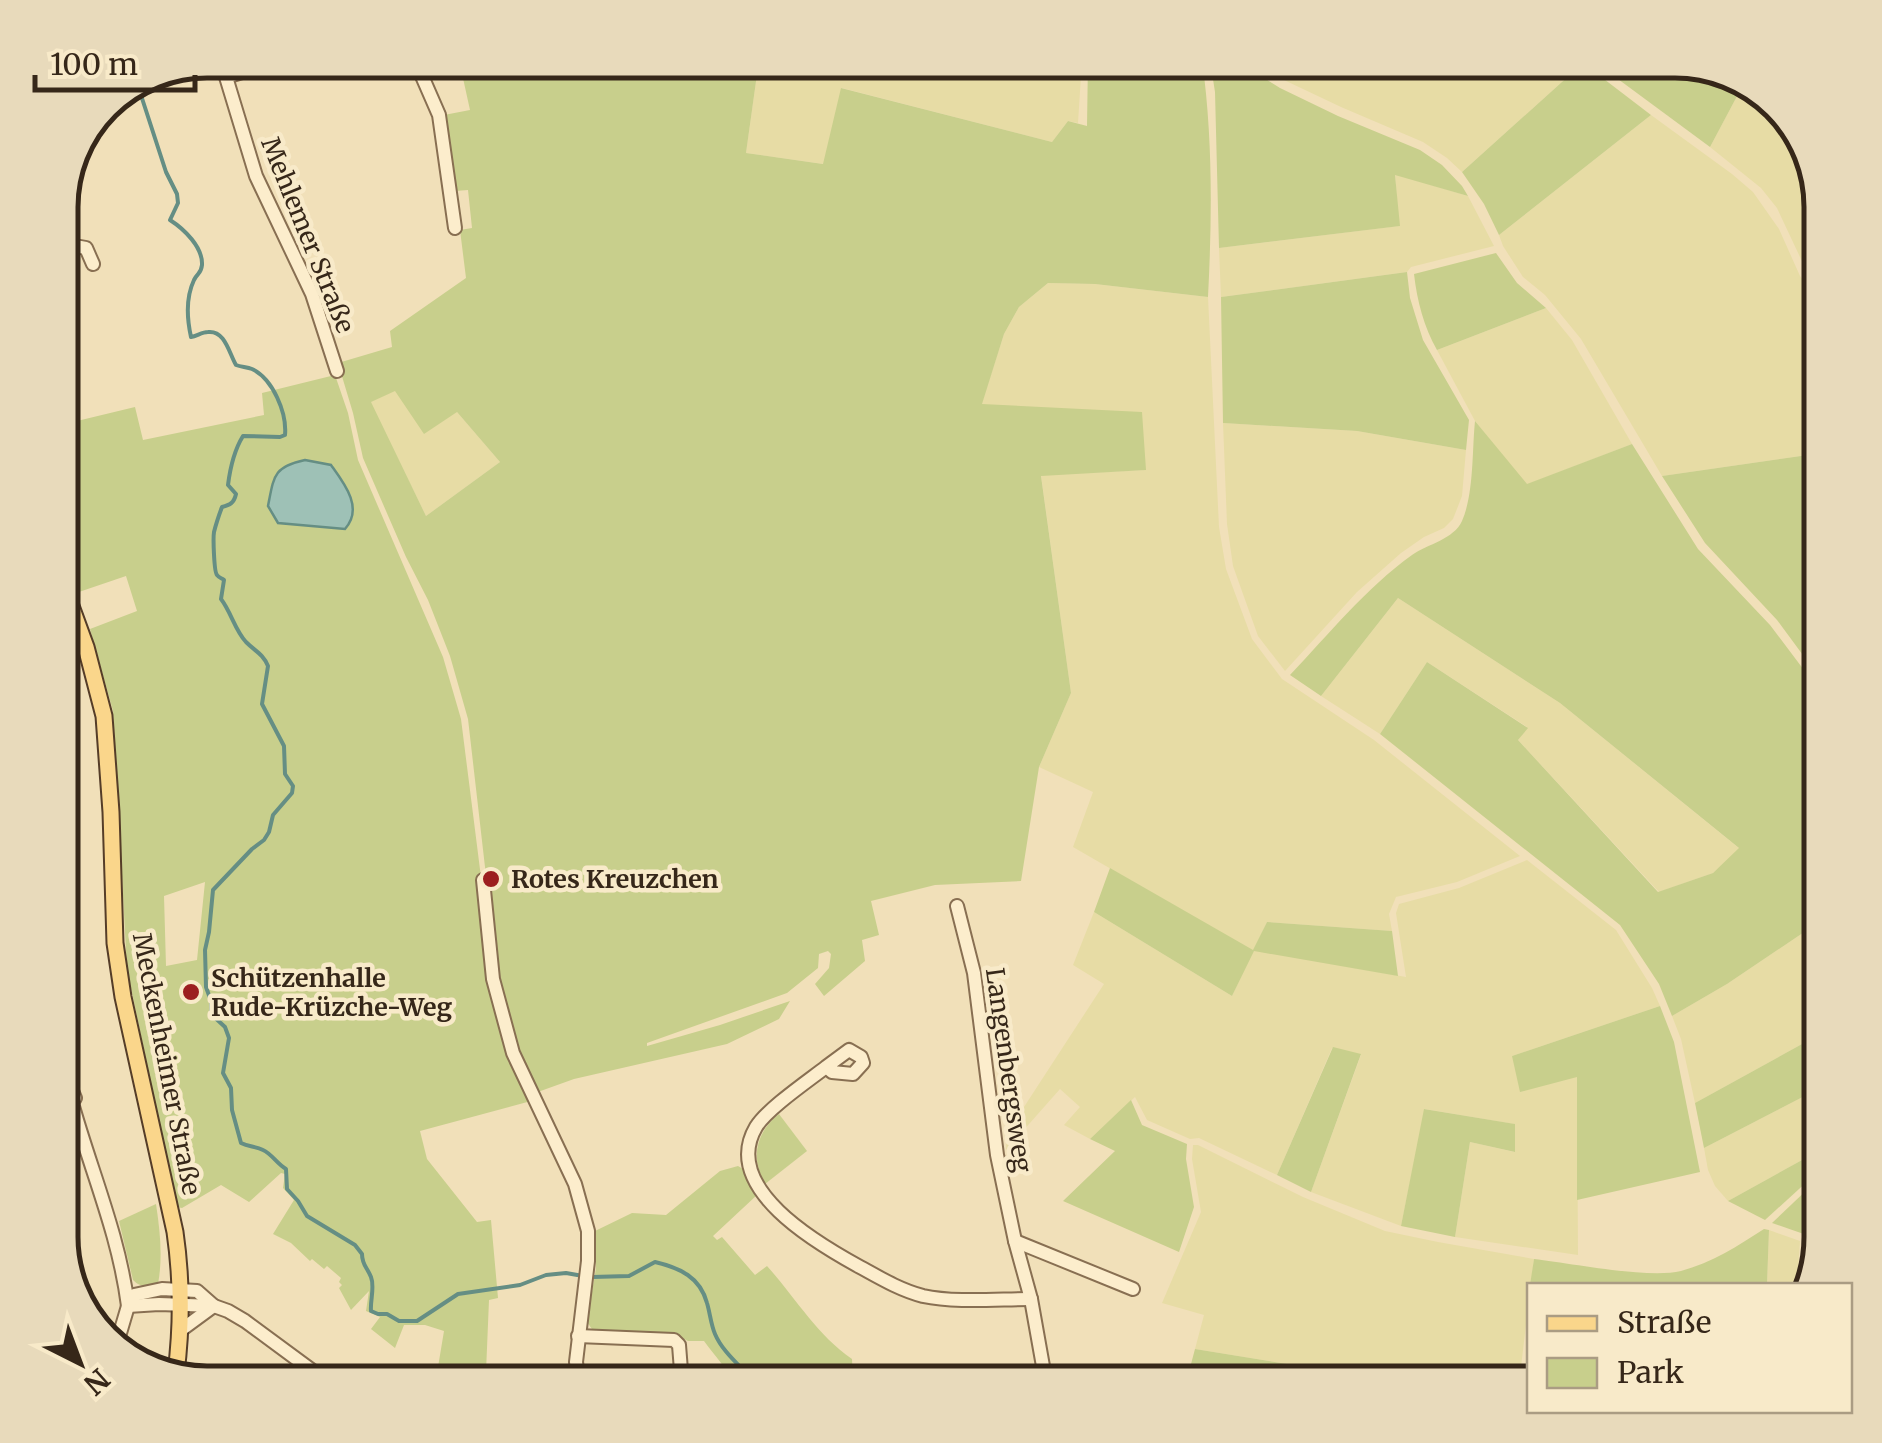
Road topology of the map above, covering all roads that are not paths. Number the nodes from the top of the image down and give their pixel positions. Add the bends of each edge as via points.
1 (226, 78) edge
2 (423, 78) edge
3 (455, 228) dead end
4 (78, 247) edge
5 (93, 264) dead end
6 (337, 371) dead end
7 (78, 625) edge
8 (484, 880) dead end
9 (957, 906) dead end
10 (826, 1068) dead end
11 (78, 1124) edge
12 (1015, 1241) junction
13 (1133, 1290) dead end
14 (181, 1297) junction
15 (1031, 1298) junction
16 (128, 1306) junction
17 (214, 1306) junction
18 (126, 1313) edge
19 (181, 1330) junction
20 (578, 1336) junction
21 (177, 1362) edge
22 (307, 1366) edge
23 (577, 1366) edge
24 (681, 1366) edge
25 (1043, 1366) edge

1 - 6 street, Mehlemer Straße via 256,176 312,294
2 - 3 street via 440,116
4 - 5 street via 86,248
7 - 14 main road, Meckenheimer Straße via 104,716 116,943 175,1232
8 - 20 street via 493,979 513,1053 575,1184 588,1230
9 - 12 street, Langenbergsweg via 974,973
10 - 15 street via 756,1127 748,1162 764,1197 797,1228 896,1287 932,1297
11 - 16 street
12 - 13 street
12 - 15 street, Langenbergsweg
14 - 16 street via 134,1294
14 - 17 street via 197,1291
14 - 19 main road, Meckenheimer Straße
15 - 25 street, Langenbergsweg
16 - 18 street
17 - 19 street
17 - 22 street via 246,1320
19 - 21 main road, Meckenheimer Straße
20 - 23 street
20 - 24 street via 674,1340

